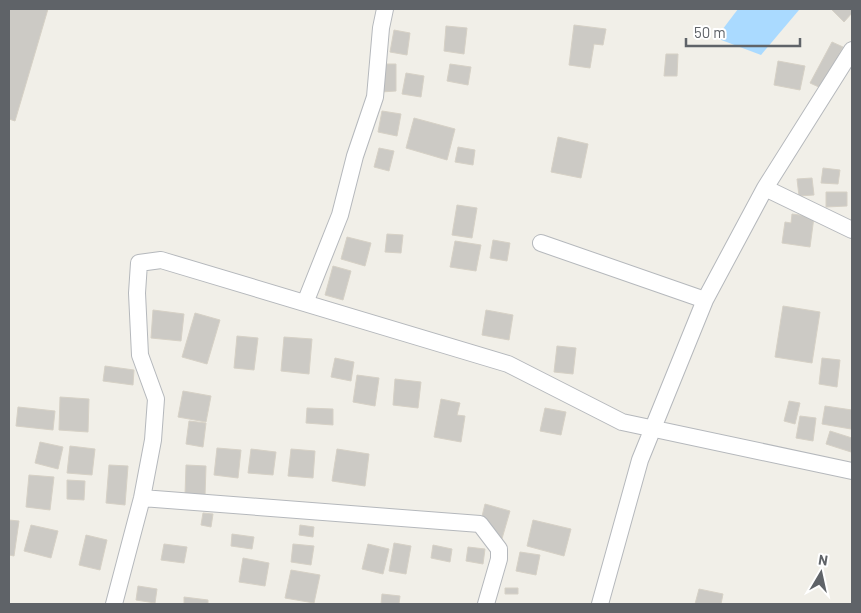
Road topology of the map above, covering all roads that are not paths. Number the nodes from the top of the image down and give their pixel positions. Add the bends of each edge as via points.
1 (385, 9) edge
2 (852, 50) edge
3 (765, 188) junction
4 (852, 230) edge
5 (541, 243) dead end
6 (705, 300) junction
7 (305, 303) junction
8 (653, 428) junction
9 (852, 471) edge
10 (142, 498) junction
11 (114, 604) edge
12 (486, 604) edge
13 (600, 604) edge

1 - 7 street via 376,97 355,156 340,215
2 - 3 street
3 - 4 street
3 - 6 street
5 - 6 street
6 - 8 street
7 - 8 street via 508,364 622,422
7 - 10 street via 161,260 139,263 140,355 156,399 153,440
8 - 9 street
8 - 13 street via 640,460
10 - 11 street
10 - 12 street via 480,524 499,549

